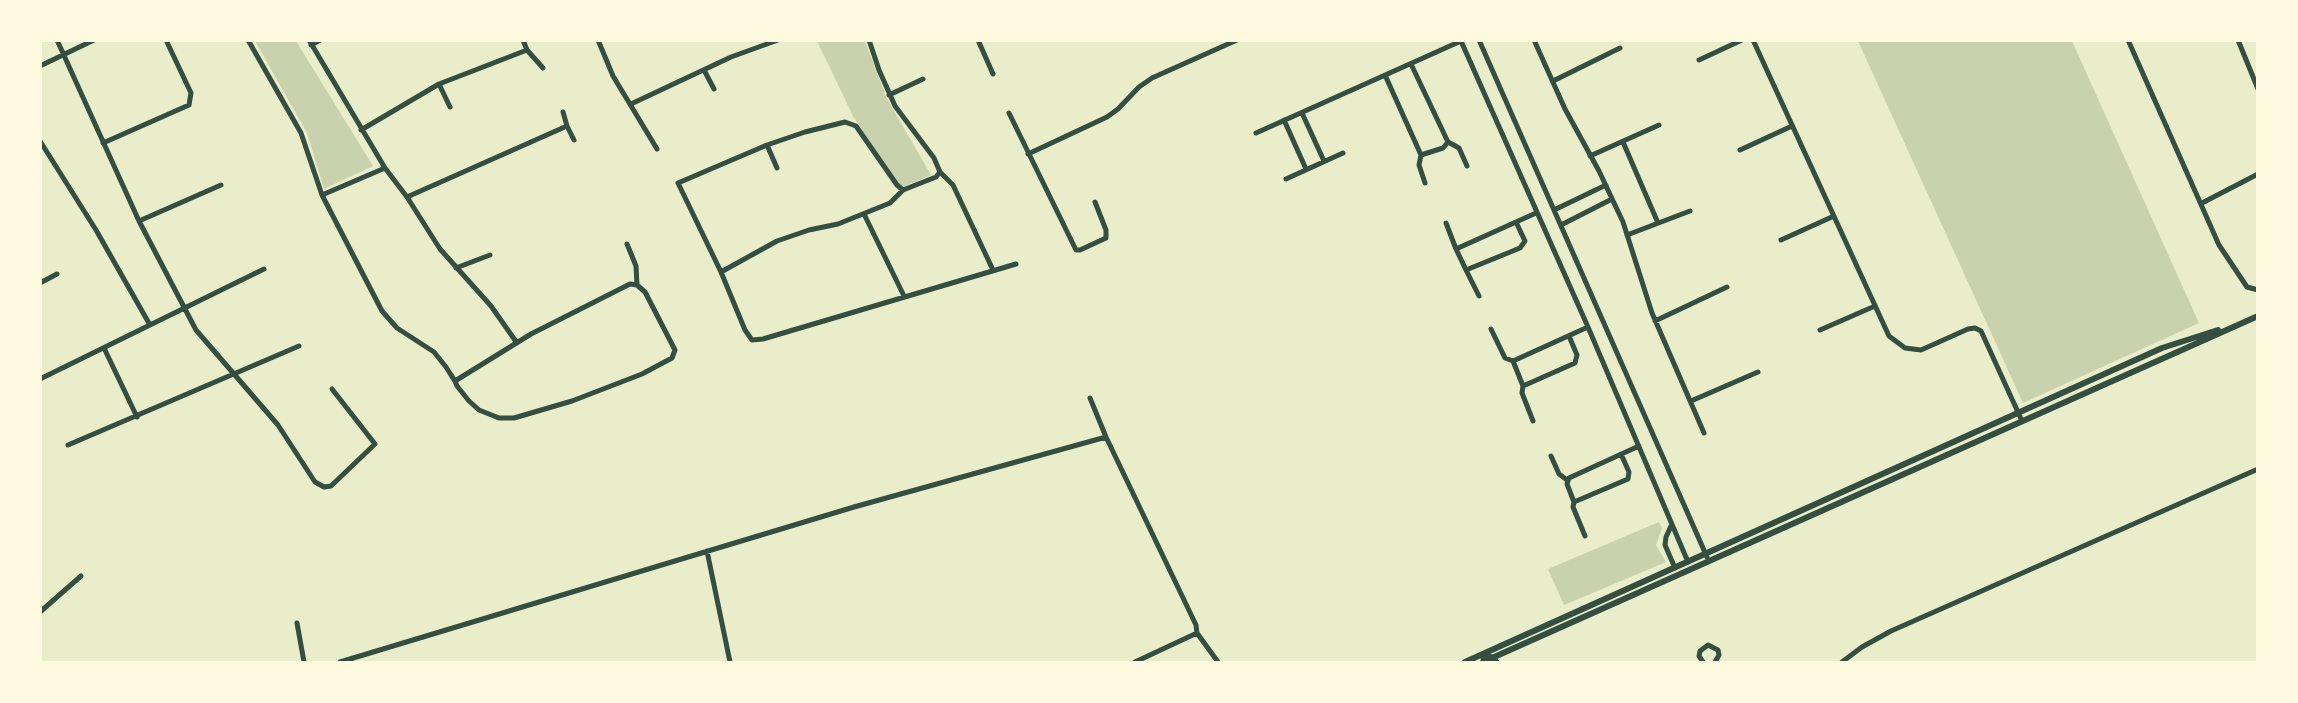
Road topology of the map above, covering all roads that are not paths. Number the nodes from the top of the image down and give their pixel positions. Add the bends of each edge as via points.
1 (57, 40) edge
2 (94, 40) edge
3 (166, 40) edge
4 (249, 40) edge
5 (320, 40) edge
6 (523, 40) edge
7 (598, 40) edge
8 (778, 40) edge
9 (869, 40) edge
10 (978, 40) edge
11 (1237, 40) edge
12 (1479, 40) edge
13 (1534, 40) edge
14 (1742, 40) edge
15 (1753, 40) edge
16 (2128, 40) edge
17 (2238, 40) edge
18 (310, 43) edge
19 (1620, 48) dead end
20 (527, 51) junction
21 (66, 56) junction
22 (1699, 60) dead end
23 (1411, 64) junction
24 (40, 66) edge
25 (543, 68) dead end
26 (704, 70) junction
27 (993, 74) dead end
28 (1386, 75) junction
29 (923, 79) dead end
30 (1553, 81) junction
31 (439, 84) junction
32 (714, 89) dead end
33 (2258, 89) edge
34 (889, 95) junction
35 (632, 104) junction
36 (450, 107) dead end
37 (564, 112) dead end
38 (1009, 113) dead end
39 (1302, 113) junction
40 (1284, 120) junction
41 (1659, 125) dead end
42 (567, 126) junction
43 (1792, 126) junction
44 (361, 130) junction
45 (1256, 133) dead end
46 (574, 140) dead end
47 (40, 141) edge
48 (1623, 141) junction
49 (1448, 142) junction
50 (103, 143) junction
51 (767, 145) junction
52 (657, 149) dead end
53 (1740, 150) dead end
54 (1343, 153) dead end
55 (1028, 154) junction
56 (1421, 155) junction
57 (1590, 156) junction
58 (1324, 161) junction
59 (1467, 166) dead end
60 (385, 168) junction
61 (777, 168) dead end
62 (1306, 169) junction
63 (940, 172) junction
64 (2258, 174) edge
65 (1286, 178) dead end
66 (1425, 183) dead end
67 (1606, 184) junction
68 (220, 185) dead end
69 (903, 190) junction
70 (322, 195) junction
71 (407, 197) junction
72 (1612, 199) junction
73 (1095, 202) dead end
74 (2202, 203) junction
75 (1554, 210) junction
76 (1690, 211) dead end
77 (1536, 213) junction
78 (864, 214) junction
79 (1834, 216) junction
80 (139, 221) junction
81 (1516, 222) junction
82 (1446, 223) dead end
83 (1658, 223) junction
84 (1561, 225) junction
85 (1627, 235) junction
86 (1781, 240) dead end
87 (627, 244) dead end
88 (1456, 249) junction
89 (490, 255) dead end
90 (1016, 264) dead end
91 (456, 268) junction
92 (264, 269) dead end
93 (993, 270) junction
94 (1466, 270) junction
95 (721, 272) junction
96 (57, 274) dead end
97 (40, 284) edge
98 (638, 285) junction
99 (1727, 287) dead end
100 (2258, 290) edge
101 (904, 296) junction
102 (1479, 297) dead end
103 (1875, 306) junction
104 (183, 308) junction
105 (2258, 316) edge
106 (1655, 321) junction
107 (150, 325) junction
108 (2236, 326) junction
109 (1588, 327) junction
110 (1491, 329) dead end
111 (1820, 330) dead end
112 (1569, 336) junction
113 (517, 343) junction
114 (299, 346) dead end
115 (104, 348) junction
116 (1513, 362) junction
117 (1758, 372) dead end
118 (233, 375) junction
119 (40, 379) edge
120 (455, 381) junction
121 (1523, 386) junction
122 (332, 388) dead end
123 (1090, 398) dead end
124 (1691, 401) junction
125 (2018, 413) junction
126 (137, 417) junction
127 (1533, 421) dead end
128 (2022, 421) junction
129 (1704, 433) dead end
130 (1106, 436) junction
131 (69, 446) dead end
132 (1639, 446) junction
133 (1621, 454) junction
134 (1551, 456) dead end
135 (2258, 469) edge
136 (1567, 480) junction
137 (1574, 502) junction
138 (1671, 526) junction
139 (1755, 532) junction
140 (1769, 534) junction
141 (1585, 536) dead end
142 (1751, 543) junction
143 (707, 551) junction
144 (1706, 554) junction
145 (1709, 561) junction
146 (1688, 562) junction
147 (1675, 568) junction
148 (81, 576) dead end
149 (40, 612) edge
150 (297, 623) dead end
151 (1553, 627) junction
152 (1197, 633) junction
153 (1485, 654) junction
154 (1495, 660) edge
155 (730, 662) edge
156 (304, 663) edge
157 (340, 663) edge
158 (1136, 663) edge
159 (1218, 663) edge
160 (1466, 663) edge
161 (1483, 663) edge
162 (1703, 663) edge
163 (1715, 663) edge
164 (1842, 663) edge

1 - 21 street
2 - 21 street
3 - 50 street via 192,93 189,105
4 - 70 street via 301,133
5 - 18 street
6 - 20 street
7 - 35 street via 613,76
8 - 26 street
9 - 34 street
10 - 27 street
11 - 55 street via 1152,78 1107,117
12 - 75 street
13 - 30 street
14 - 22 street
15 - 43 street
16 - 74 street
17 - 33 street
18 - 44 street
19 - 30 street
20 - 25 street
20 - 31 street
21 - 24 street
21 - 50 street
23 - 28 street
23 - 49 street
23 - 77 street via 1461,41
26 - 32 street
26 - 35 street
28 - 39 street
28 - 56 street
29 - 34 street
30 - 57 street
31 - 36 street
31 - 44 street
34 - 63 street
35 - 52 street
37 - 42 street
38 - 55 street
39 - 40 street
39 - 58 street
40 - 45 street
40 - 62 street
41 - 48 street
42 - 46 street
42 - 71 street
43 - 53 street
43 - 79 street
44 - 60 street
47 - 107 street
48 - 57 street
48 - 83 street
49 - 56 street via 1443,148
49 - 59 street via 1459,148
50 - 80 street
51 - 61 street
51 - 69 street via 841,122 850,123
51 - 95 street via 678,183
54 - 58 street
55 - 73 street via 1076,250 1106,238
56 - 66 street via 1419,165
57 - 67 street
58 - 62 street
60 - 70 street
60 - 71 street
62 - 65 street
63 - 69 street
63 - 93 street via 953,185
64 - 74 street
67 - 72 street
67 - 75 street
68 - 80 street
69 - 78 street via 890,203
70 - 120 street via 386,316 403,333 434,352
71 - 91 street
72 - 84 street
72 - 85 street
74 - 100 street via 2219,245 2247,287
75 - 84 street
76 - 83 street
77 - 81 street
77 - 109 street
78 - 95 street via 777,241
78 - 101 street
79 - 86 street
79 - 103 street
80 - 104 street
81 - 88 street
81 - 94 street via 1525,241 1520,248
82 - 88 street
83 - 85 street
84 - 144 street
85 - 106 street
87 - 98 street
88 - 94 street
89 - 91 street
90 - 93 street
91 - 113 street
92 - 104 street
93 - 101 street
94 - 102 street
95 - 101 street via 752,340
96 - 97 street
98 - 113 street via 627,285
98 - 120 street via 645,291 674,347 670,359 597,393 514,418 479,410
99 - 106 street
103 - 111 street
103 - 125 street via 1888,336 1912,350 1921,350 1968,329 1981,331
104 - 107 street
104 - 118 street
105 - 108 street
106 - 124 street
107 - 115 street
108 - 125 street via 2176,343
108 - 128 street
109 - 112 street
109 - 132 street
110 - 116 street via 1505,358
112 - 116 street
112 - 121 street via 1577,355 1575,363
113 - 120 street
114 - 118 street
115 - 119 street
115 - 126 street
116 - 121 street
117 - 124 street
118 - 122 street via 278,425 315,482 324,487 331,486 375,444
118 - 126 street
121 - 127 street
123 - 130 street
124 - 129 street
125 - 128 street
125 - 139 street
126 - 131 street
128 - 140 street
130 - 143 street
130 - 152 street
132 - 133 street
132 - 138 street
133 - 136 street
133 - 137 street via 1628,479
134 - 136 street via 1559,474
135 - 164 street via 1891,630
136 - 137 street
137 - 141 street
138 - 146 street
138 - 147 street via 1665,545
139 - 140 street
139 - 142 street
139 - 144 street
140 - 142 street
142 - 145 street
143 - 155 street
143 - 157 street
144 - 145 street
144 - 146 street
145 - 151 street
146 - 147 street
147 - 151 street
148 - 149 street
150 - 156 street
151 - 153 street
151 - 154 street
152 - 158 street
152 - 159 street
153 - 154 street
153 - 160 street
153 - 161 street
154 - 161 street
162 - 163 street via 1700,651 1708,645 1718,650

